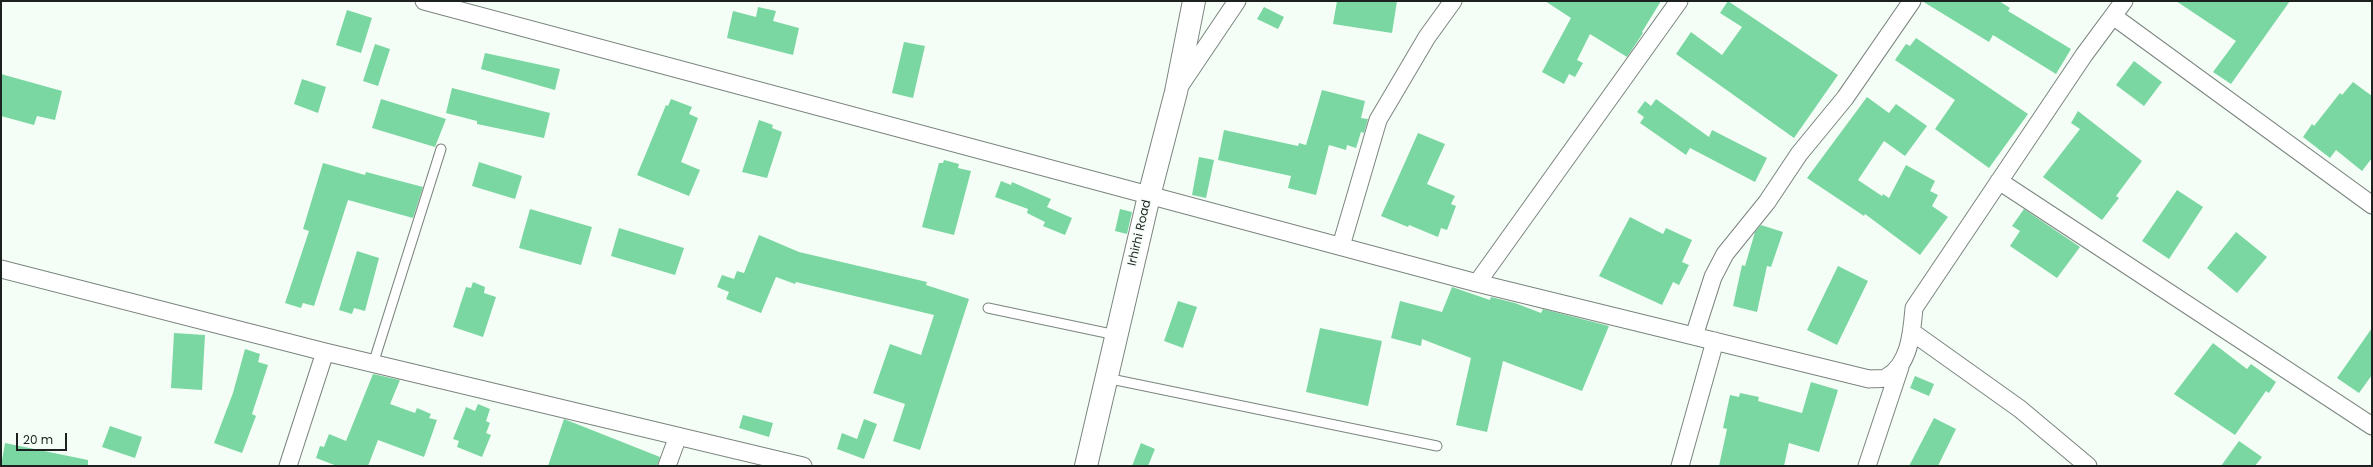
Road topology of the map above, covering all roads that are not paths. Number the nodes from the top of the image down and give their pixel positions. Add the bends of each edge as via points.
1 (424, 1) edge
2 (1194, 1) edge
3 (1237, 1) edge
4 (1453, 1) edge
5 (1679, 1) edge
6 (1912, 1) edge
7 (2124, 1) edge
8 (444, 3) edge
9 (2113, 16) junction
10 (1176, 92) junction
11 (441, 149) dead end
12 (1999, 181) junction
13 (1149, 196) junction
14 (2372, 205) edge
15 (1341, 246) junction
16 (1, 269) edge
17 (1477, 283) junction
18 (988, 308) dead end
19 (1912, 332) junction
20 (1116, 335) junction
21 (1694, 336) junction
22 (1714, 341) junction
23 (325, 352) junction
24 (373, 364) junction
25 (1900, 367) junction
26 (1106, 378) junction
27 (2372, 426) edge
28 (678, 436) junction
29 (1437, 446) dead end
30 (288, 466) edge
31 (667, 466) edge
32 (803, 466) edge
33 (1086, 466) edge
34 (1680, 466) edge
35 (1867, 466) edge
36 (2088, 466) edge

1 - 8 street
2 - 10 street, Irhirhi Road
3 - 10 street
4 - 15 street via 1427,37 1378,120
5 - 17 street
6 - 21 street via 1845,98 1799,154 1767,202 1725,254 1713,277
7 - 9 street
8 - 13 street
9 - 12 street
9 - 14 street
10 - 13 street, Irhirhi Road
11 - 24 lane
12 - 19 street via 1914,308
12 - 27 street
13 - 15 street
13 - 20 street, Irhirhi Road
15 - 17 street
16 - 23 street
17 - 21 street
18 - 20 lane
19 - 25 street
19 - 36 street via 2020,409
20 - 26 street, Irhirhi Road
21 - 22 street
22 - 25 street via 1869,379 1886,378
22 - 34 street
23 - 24 street
23 - 30 street
24 - 28 street
25 - 35 street
26 - 29 lane
26 - 33 street, Irhirhi Road
28 - 31 street
28 - 32 street

